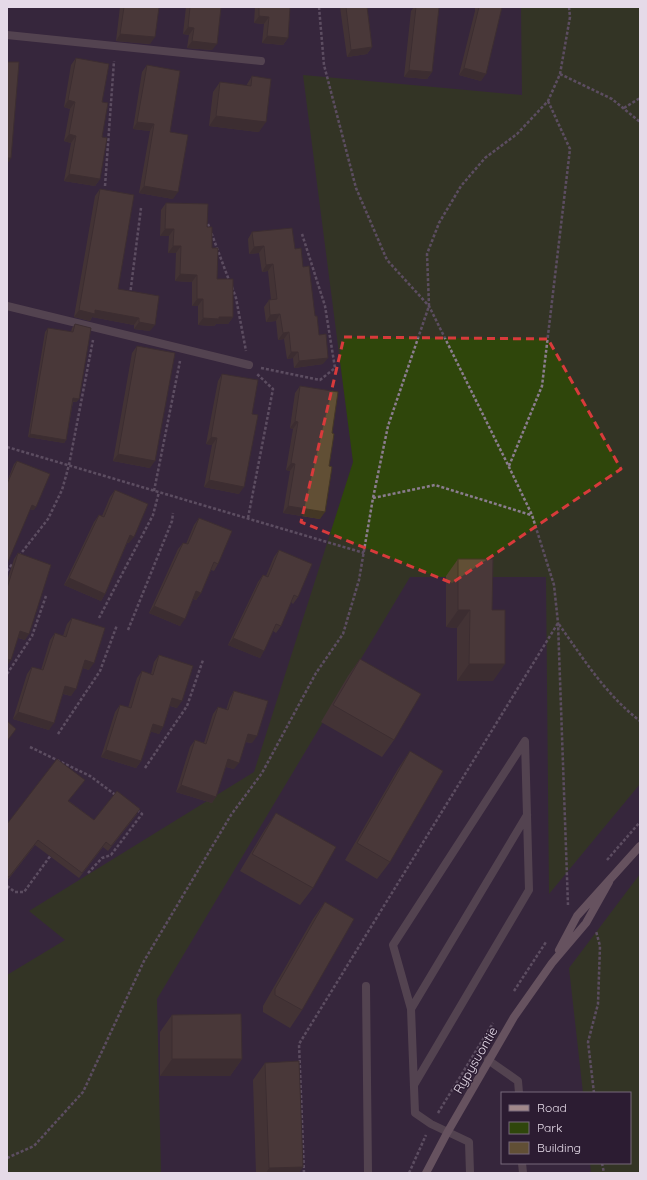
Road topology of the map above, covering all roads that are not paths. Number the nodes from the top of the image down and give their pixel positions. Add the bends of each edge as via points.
1 (7, 35) edge
2 (261, 61) dead end
3 (7, 306) edge
4 (249, 365) road end
5 (527, 814) junction
6 (640, 846) edge
7 (609, 882) junction
8 (552, 963) junction
9 (366, 986) dead end
10 (411, 1009) junction
11 (488, 1060) junction
12 (414, 1085) junction
13 (519, 1092) edge
14 (446, 1133) junction
15 (368, 1173) edge
16 (426, 1173) edge
17 (470, 1173) edge

1 - 2 lane
3 - 4 lane
5 - 10 lane
5 - 10 lane via 525,741 393,945
5 - 12 lane via 529,890
6 - 7 street, Rypysuontie
7 - 8 street, Rypysuontie via 586,923
7 - 8 street, Rypysuontie via 577,916
8 - 11 street, Rypysuontie
9 - 15 lane
10 - 12 lane
11 - 13 lane via 518,1081
11 - 14 street, Rypysuontie
12 - 14 lane via 415,1113
14 - 16 street, Rypysuontie
14 - 17 lane via 469,1142

